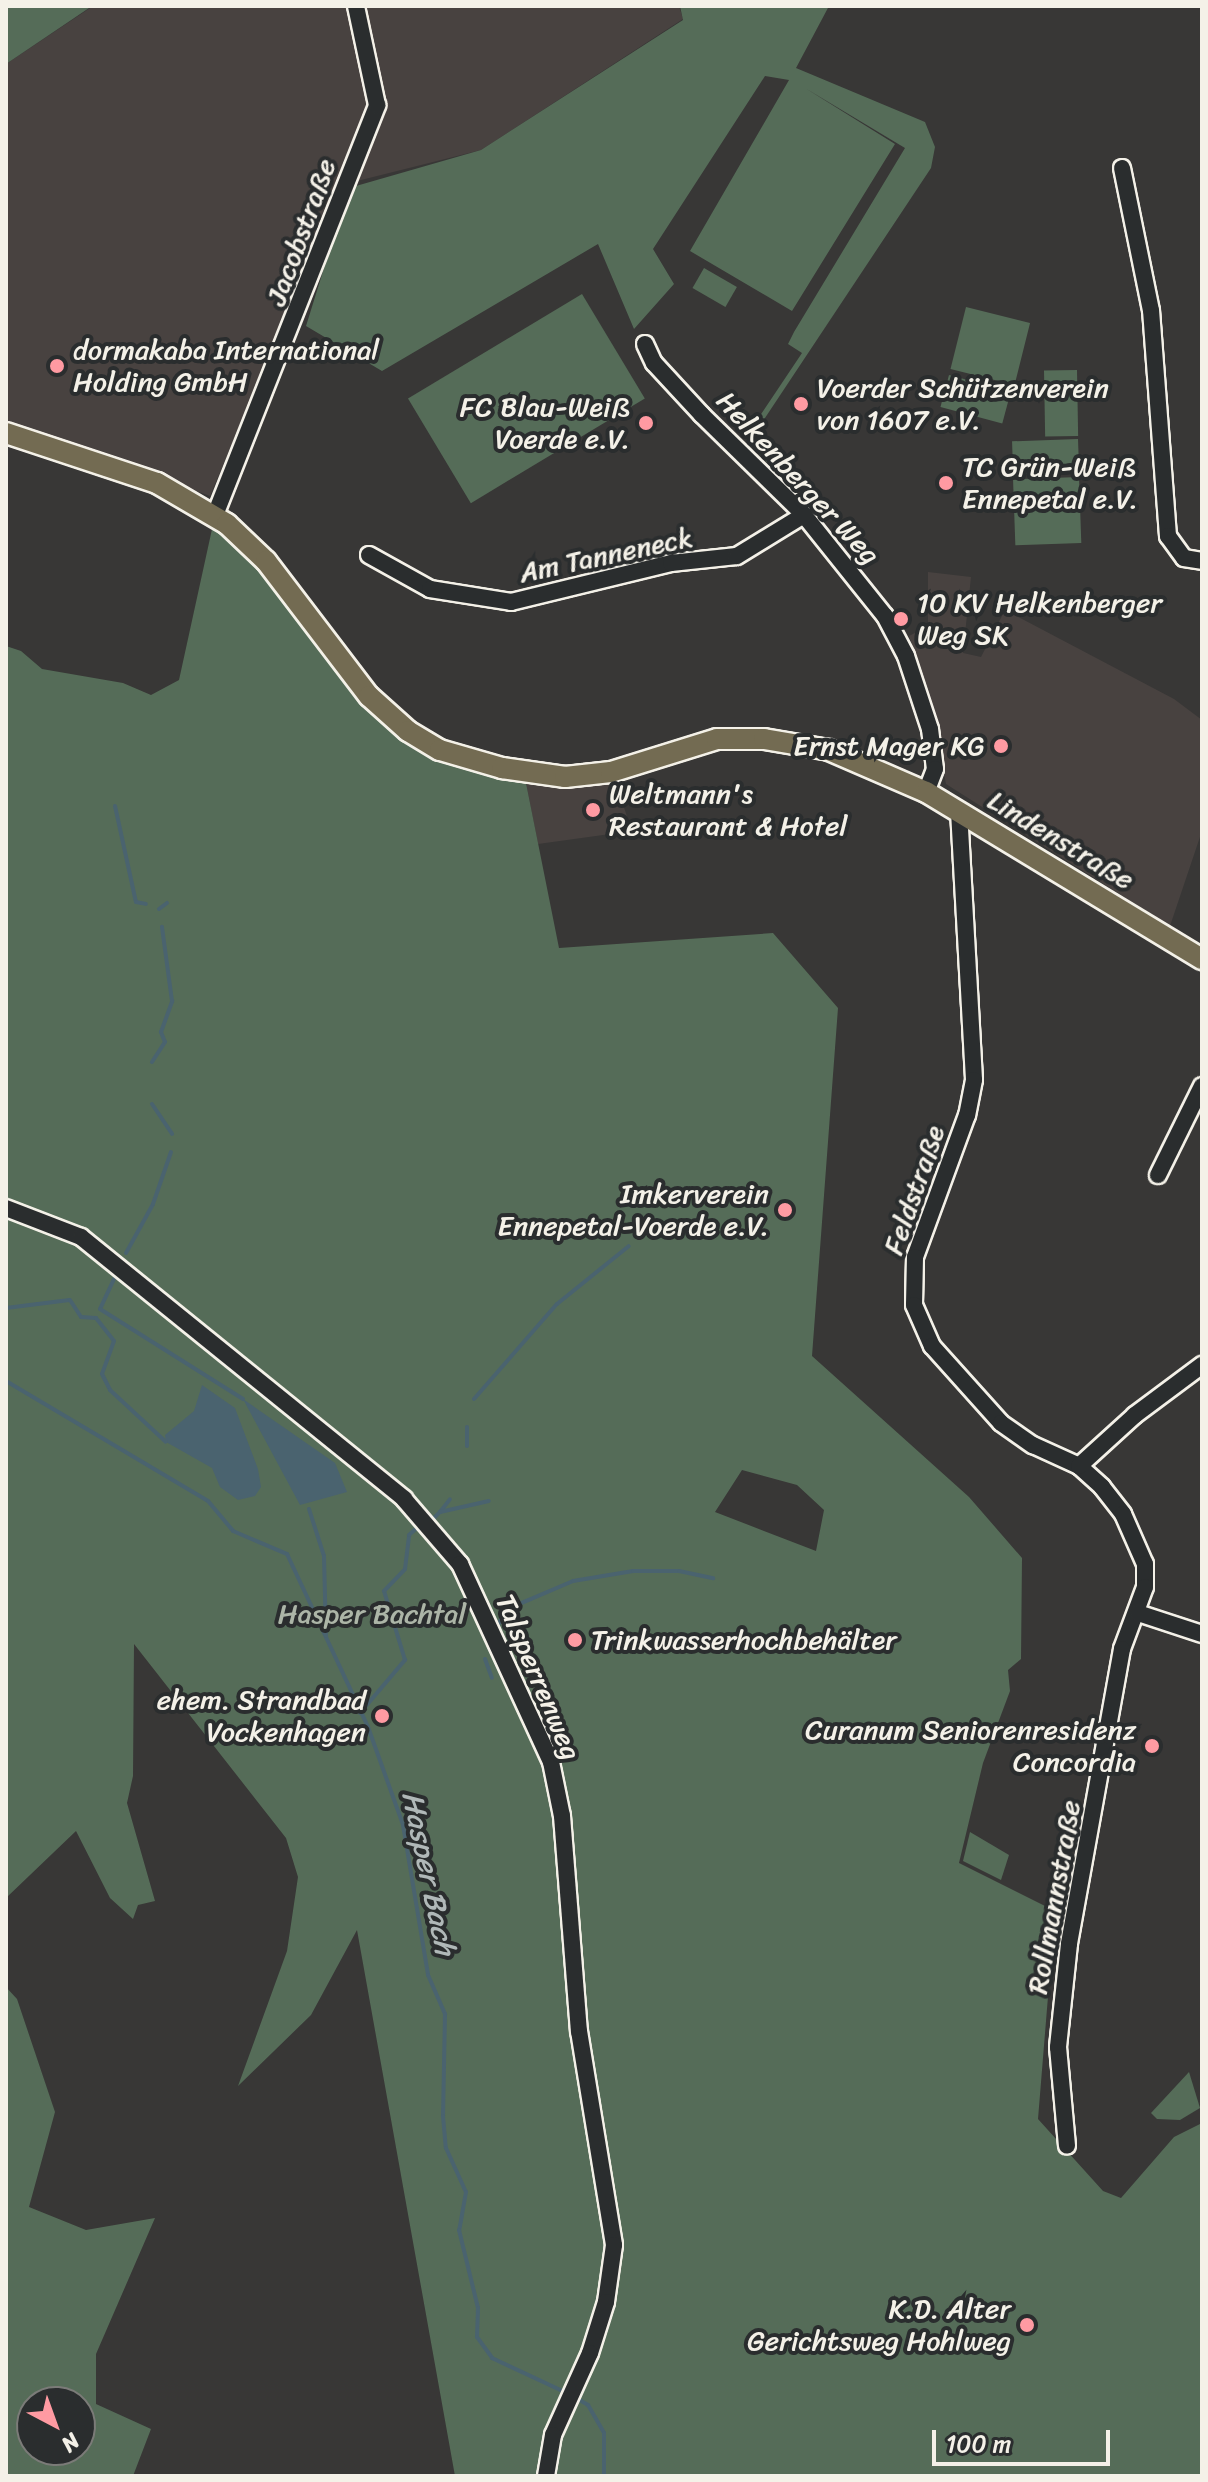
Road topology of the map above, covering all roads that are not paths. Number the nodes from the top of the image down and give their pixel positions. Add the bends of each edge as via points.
1 (356, 6) edge
2 (1122, 168) dead end
3 (645, 344) dead end
4 (6, 433) edge
5 (215, 515) junction
6 (804, 515) junction
7 (369, 555) dead end
8 (1202, 561) edge
9 (926, 792) junction
10 (959, 811) junction
11 (1202, 959) edge
12 (1202, 1086) edge
13 (1158, 1175) dead end
14 (6, 1208) edge
15 (1202, 1365) edge
16 (1079, 1466) junction
17 (1138, 1613) junction
18 (1202, 1634) edge
19 (1067, 2146) dead end
20 (546, 2476) edge

1 - 5 street, Jacobstraße via 377,105 298,316
2 - 8 street via 1151,310 1168,536 1184,558
3 - 6 street, Helkenberger Weg via 654,363 702,415
4 - 5 main road, Lindenstraße via 157,483
5 - 9 main road, Lindenstraße via 256,550 369,696 408,731 454,756 520,771 587,776 701,742 749,738 813,746 888,772
6 - 7 street, Am Tanneneck via 737,556 671,563 511,602 430,589
6 - 9 street, Helkenberger Weg via 868,592 906,656 930,729 935,769
9 - 10 main road, Lindenstraße
10 - 11 main road, Lindenstraße
10 - 16 street, Feldstraße via 974,1080 967,1115 919,1245 914,1305 932,1346 1001,1423
12 - 13 street
14 - 20 street, Talsperrenweg via 81,1237 404,1499 460,1564 551,1762 562,1816 579,2031 614,2245 606,2302 553,2435
15 - 16 street
16 - 17 street, Feldstraße via 1115,1502 1141,1551 1145,1587
17 - 18 street
17 - 19 street, Rollmannstraße via 1122,1649 1069,1944 1058,2047

